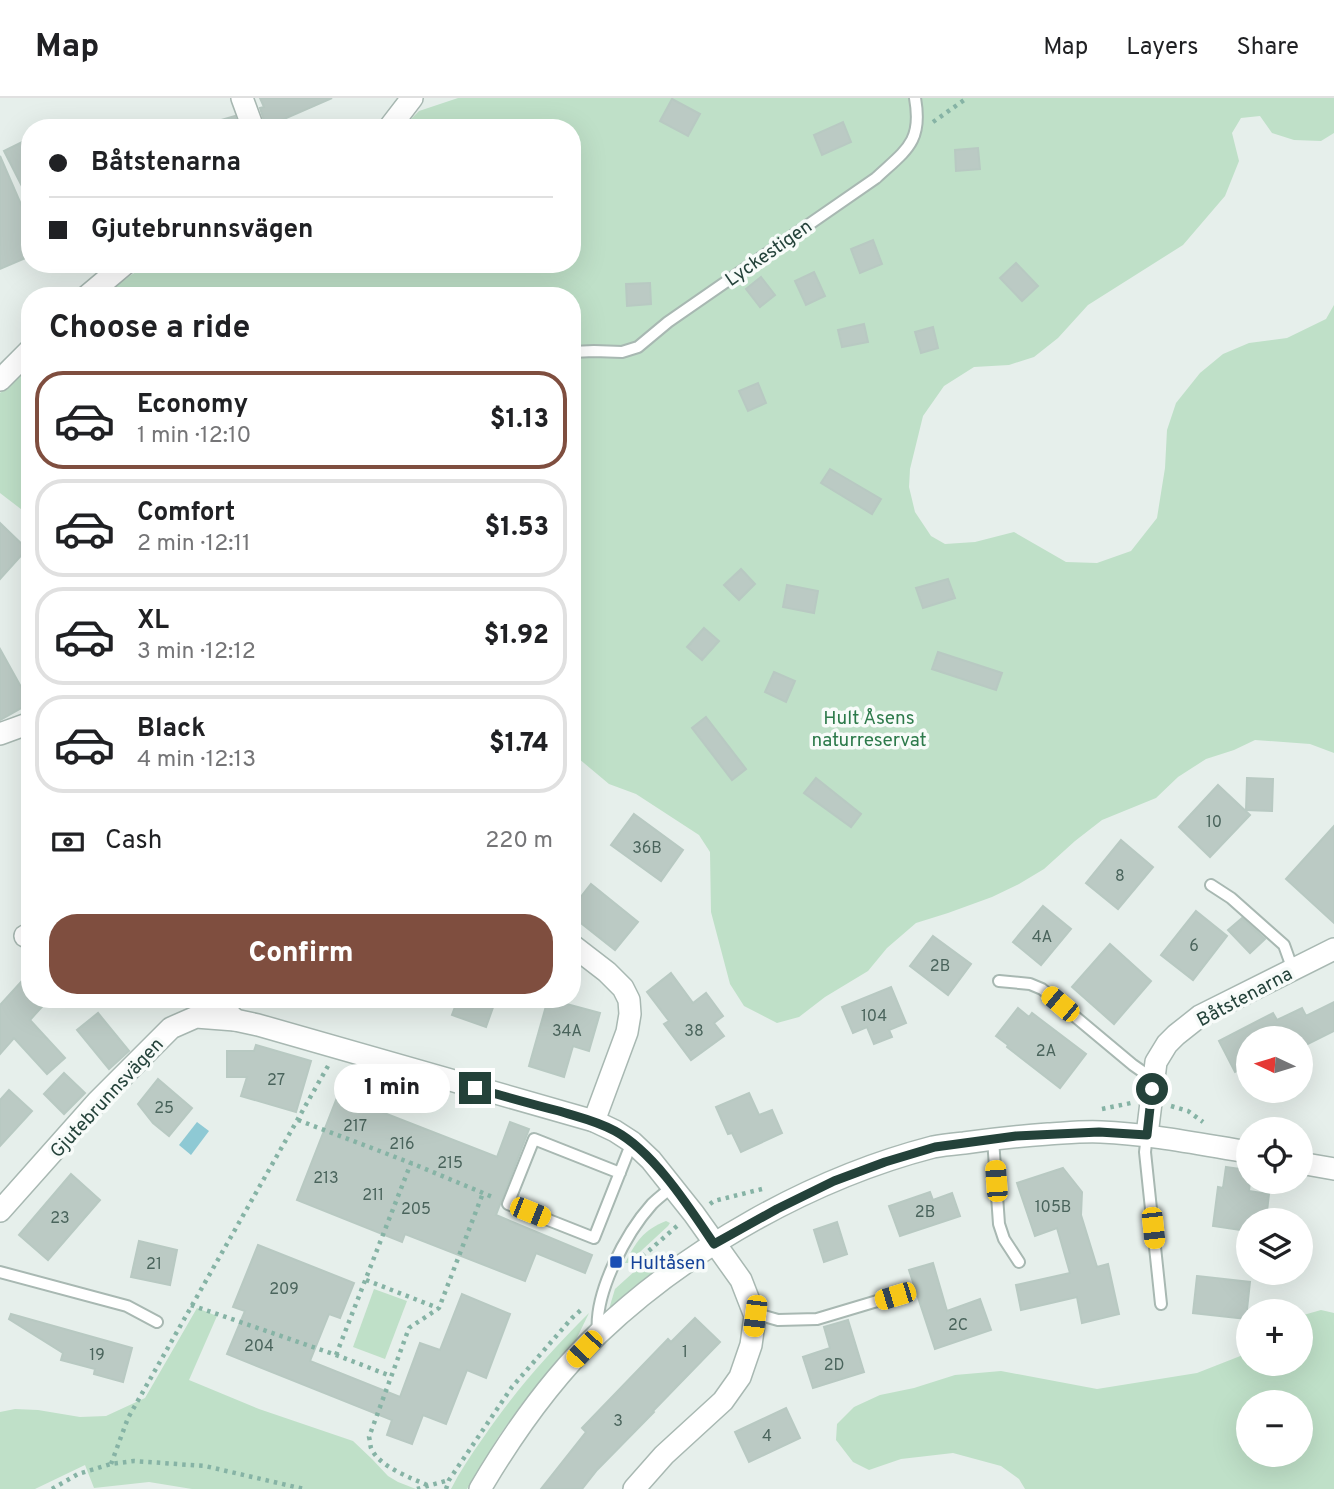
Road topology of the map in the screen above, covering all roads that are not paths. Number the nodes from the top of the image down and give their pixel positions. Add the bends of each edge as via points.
1 (242, 98) edge
2 (412, 98) edge
3 (915, 98) edge
4 (250, 119) edge
5 (396, 119) edge
6 (114, 273) edge
7 (98, 287) edge
8 (581, 352) edge
9 (21, 359) edge
10 (0, 380) edge
11 (21, 726) edge
12 (0, 734) edge
13 (1211, 885) dead end
14 (1334, 948) edge
15 (581, 952) edge
16 (1293, 970) junction
17 (999, 981) dead end
18 (224, 1008) edge
19 (235, 1020) junction
20 (1153, 1075) junction
21 (594, 1121) junction
22 (1147, 1135) junction
23 (993, 1139) junction
24 (632, 1142) junction
25 (1236, 1151) edge
26 (1313, 1165) edge
27 (1334, 1169) edge
28 (620, 1173) junction
29 (673, 1187) junction
30 (0, 1212) edge
31 (714, 1244) junction
32 (1020, 1262) dead end
33 (0, 1272) edge
34 (904, 1293) dead end
35 (1161, 1304) dead end
36 (755, 1316) junction
37 (157, 1322) dead end
38 (598, 1334) junction
39 (480, 1489) edge
40 (634, 1489) edge

1 - 4 street
2 - 5 street
3 - 8 lane, Lyckestigen via 916,135 876,178 638,346 622,352
6 - 7 street
9 - 10 street
11 - 12 street
13 - 16 lane via 1284,945
14 - 16 street, Båtstenarna
15 - 21 street via 623,988 629,1000 627,1032
16 - 20 street, Båtstenarna via 1200,1016 1167,1044
17 - 20 lane via 1042,989 1133,1065
18 - 19 street
19 - 21 street, Gjutebrunnsvägen
19 - 30 street, Gjutebrunnsvägen via 196,1017 171,1028 97,1102
20 - 22 street, Båtstenarna
21 - 24 street, Gjutebrunnsvägen
22 - 23 street via 1099,1132
22 - 25 street
22 - 35 lane
23 - 31 street via 935,1147 834,1181
23 - 32 lane via 999,1224
24 - 28 lane
24 - 29 street, Gjutebrunnsvägen
26 - 27 street
28 - 28 lane via 534,1139 508,1204 594,1238
29 - 31 street, Gjutebrunnsvägen
29 - 38 lane via 638,1221 616,1262 604,1290
31 - 36 street, Gjutebrunnsvägen via 741,1280
31 - 38 street via 664,1278
33 - 37 lane via 127,1306
34 - 36 lane via 817,1319
36 - 40 street via 740,1377 723,1401
38 - 39 street via 517,1429

